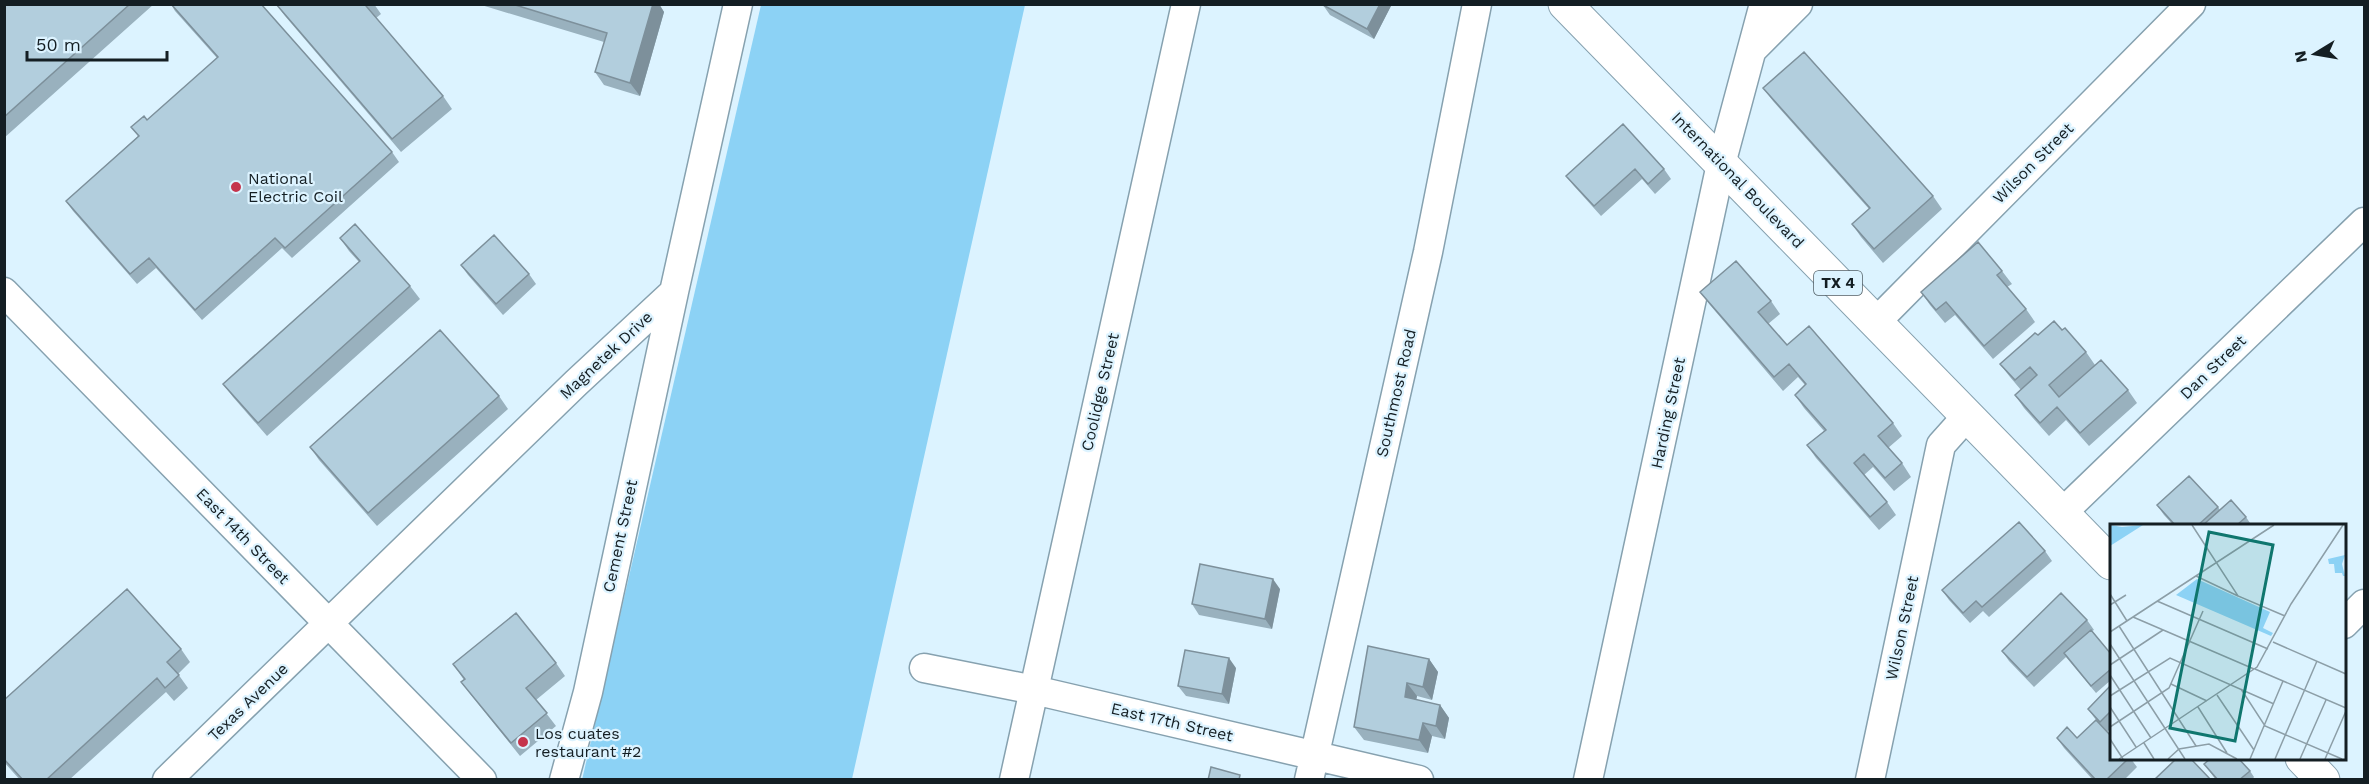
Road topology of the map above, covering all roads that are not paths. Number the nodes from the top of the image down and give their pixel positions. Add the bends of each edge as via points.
1 (738, 4) edge
2 (1186, 4) edge
3 (1477, 4) edge
4 (1565, 4) edge
5 (1764, 4) edge
6 (1798, 4) edge
7 (2191, 4) edge
8 (1754, 48) junction
9 (1721, 164) junction
10 (2364, 222) edge
11 (4, 292) edge
12 (674, 292) junction
13 (1876, 322) junction
14 (1967, 416) junction
15 (2062, 513) junction
16 (2110, 562) edge
17 (2364, 604) edge
18 (2345, 622) edge
19 (328, 624) junction
20 (924, 668) dead end
21 (1034, 690) junction
22 (2303, 760) edge
23 (1312, 768) edge
24 (167, 780) edge
25 (482, 780) edge
26 (564, 780) edge
27 (1014, 780) edge
28 (1419, 780) edge
29 (1588, 780) edge
30 (1870, 780) edge
31 (2323, 780) edge

1 - 12 street
2 - 21 street, Coolidge Street
3 - 23 street, Southmost Road via 1428,252
4 - 9 main road, International Boulevard / TX 4
5 - 8 street, Harding Street
6 - 8 street, Harding Street
7 - 13 street, Wilson Street
8 - 9 street, Harding Street
9 - 13 main road, International Boulevard / TX 4
9 - 29 street, Harding Street
10 - 15 street, Dan Street
11 - 19 street, East 14th Street
12 - 19 street, Magnetek Drive
12 - 26 street, Cement Street via 588,692
13 - 14 main road, International Boulevard / TX 4
14 - 15 main road, International Boulevard / TX 4
14 - 30 street, Wilson Street via 1941,445
15 - 16 main road, International Boulevard / TX 4
17 - 18 street
19 - 24 street, Texas Avenue
19 - 25 street, East 14th Street
20 - 21 street, East 17th Street
21 - 23 street, East 17th Street
21 - 27 street, Coolidge Street
22 - 31 main road
23 - 28 street, East 17th Street

